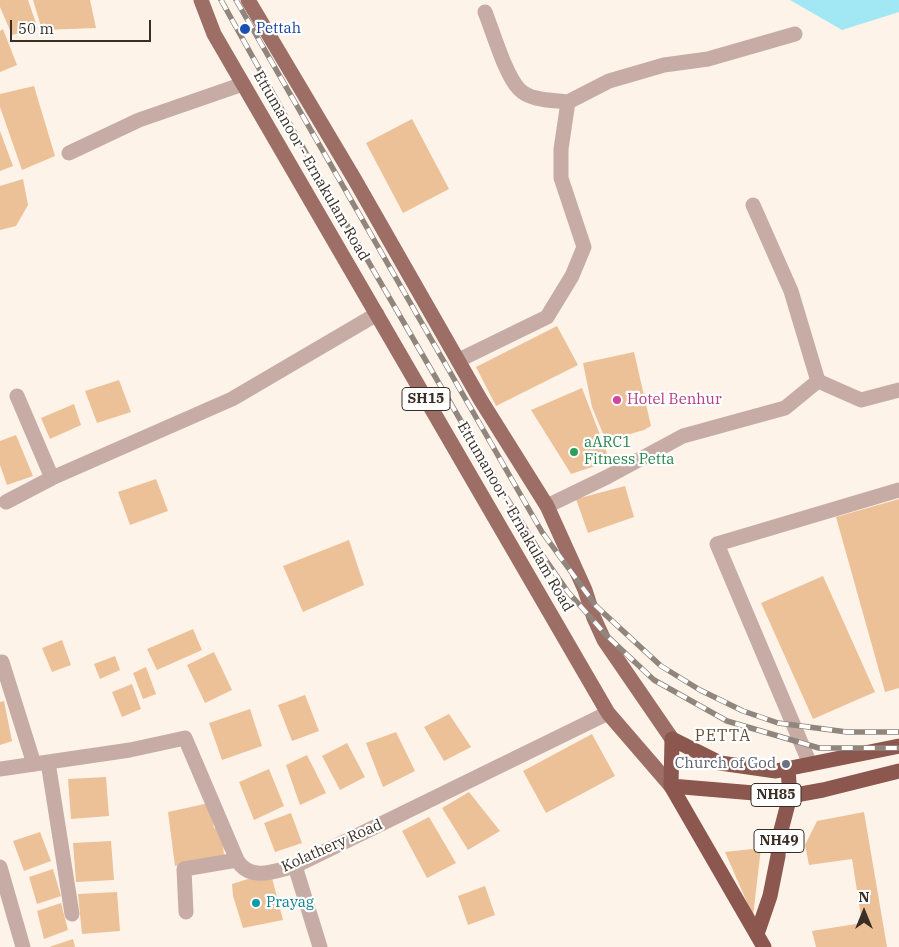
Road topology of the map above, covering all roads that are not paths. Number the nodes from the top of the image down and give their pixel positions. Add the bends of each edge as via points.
1 (201, 0) edge
2 (248, 0) edge
3 (486, 12) dead end
4 (795, 34) dead end
5 (244, 84) junction
6 (568, 102) junction
7 (69, 153) dead end
8 (753, 205) dead end
9 (377, 314) junction
10 (459, 360) junction
11 (818, 381) junction
12 (899, 390) edge
13 (17, 396) dead end
14 (52, 478) junction
15 (899, 490) edge
16 (6, 502) dead end
17 (547, 506) junction
18 (2, 662) dead end
19 (608, 713) junction
20 (672, 739) junction
21 (899, 746) edge
22 (41, 763) junction
23 (810, 764) junction
24 (0, 769) edge
25 (788, 769) junction
26 (899, 771) edge
27 (671, 786) junction
28 (790, 796) junction
29 (237, 860) junction
30 (295, 866) junction
31 (1, 873) edge
32 (186, 912) dead end
33 (72, 914) dead end
34 (761, 940) edge
35 (22, 947) edge
36 (320, 947) edge

1 - 5 main road, Ettumanoor - Ernakulam Road / SH15 via 214,34
2 - 10 main road
3 - 6 street via 505,63 519,89 541,99
4 - 6 street via 708,59 664,65 609,81
5 - 7 street via 139,120
5 - 9 main road, Ettumanoor - Ernakulam Road / SH15
6 - 10 street via 561,149 561,178 584,247 572,276 547,317
8 - 11 street via 790,291
9 - 14 street via 232,399
9 - 19 main road, Ettumanoor - Ernakulam Road / SH15
10 - 17 main road
11 - 12 street via 861,400
11 - 17 street via 785,408 683,436
13 - 14 street
14 - 16 street
15 - 23 street via 717,544
17 - 20 main road via 604,640
18 - 22 street
19 - 27 main road, Ettumanoor - Ernakulam Road / SH15
19 - 30 street, Kolathery Road
20 - 25 highway via 720,763 776,771
20 - 27 highway
21 - 23 highway
22 - 24 street
22 - 29 street via 185,738
22 - 33 street
23 - 25 highway
25 - 28 highway, NH49 / NH49
26 - 28 highway, NH85
27 - 28 highway, NH85
27 - 34 highway
28 - 34 highway, NH49 / NH49
29 - 30 street, Kolathery Road via 241,867 255,874
29 - 32 street via 184,869
30 - 36 street
31 - 35 street

